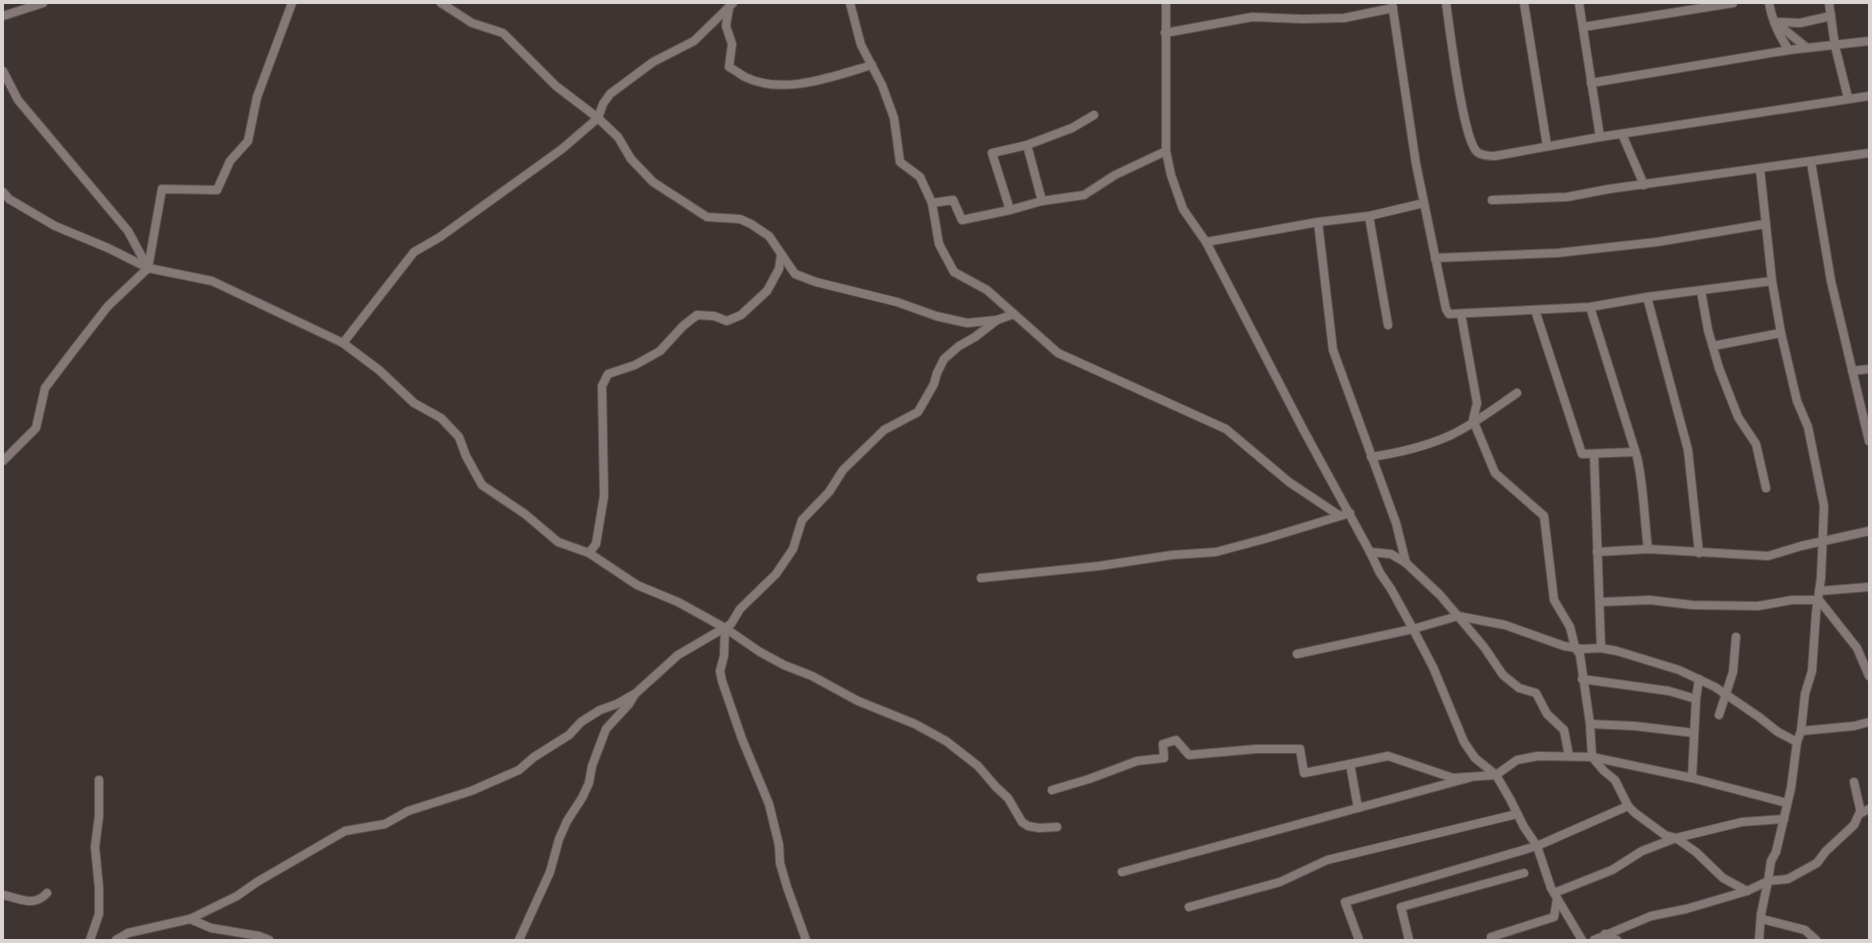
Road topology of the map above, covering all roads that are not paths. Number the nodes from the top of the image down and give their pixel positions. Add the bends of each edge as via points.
1 (43, 3) edge
2 (292, 3) edge
3 (441, 3) edge
4 (850, 3) edge
5 (1166, 3) edge
6 (1446, 3) edge
7 (1524, 3) edge
8 (1579, 3) edge
9 (1733, 3) edge
10 (1769, 3) edge
11 (1829, 3) edge
12 (731, 5) edge
13 (1393, 6) edge
14 (3, 16) edge
15 (1831, 16) junction
16 (1775, 22) junction
17 (1583, 27) junction
18 (1165, 33) junction
19 (1869, 41) edge
20 (1836, 46) junction
21 (1807, 48) junction
22 (1788, 50) junction
23 (872, 65) junction
24 (3, 71) edge
25 (1591, 83) junction
26 (1869, 96) edge
27 (1848, 98) junction
28 (1094, 114) dead end
29 (598, 118) junction
30 (1622, 134) junction
31 (1600, 137) junction
32 (1027, 145) junction
33 (1547, 146) junction
34 (1166, 151) junction
35 (1869, 155) edge
36 (1811, 162) junction
37 (1760, 168) junction
38 (1644, 185) junction
39 (3, 192) edge
40 (1492, 200) dead end
41 (1042, 201) junction
42 (932, 203) junction
43 (1424, 203) junction
44 (1010, 210) junction
45 (1369, 216) junction
46 (1318, 222) junction
47 (1765, 224) junction
48 (1206, 242) junction
49 (781, 255) junction
50 (1435, 258) junction
51 (148, 268) junction
52 (1772, 281) junction
53 (1701, 291) junction
54 (1647, 297) junction
55 (1590, 307) junction
56 (1535, 310) junction
57 (1014, 314) junction
58 (1460, 314) junction
59 (997, 320) junction
60 (1388, 325) dead end
61 (1781, 333) junction
62 (343, 343) junction
63 (1713, 346) junction
64 (1869, 368) edge
65 (1852, 371) junction
66 (1517, 393) dead end
67 (1474, 421) junction
68 (1869, 441) edge
69 (1635, 452) junction
70 (1594, 454) junction
71 (1372, 458) junction
72 (3, 461) edge
73 (1766, 488) dead end
74 (1350, 513) junction
75 (1340, 516) junction
76 (1869, 531) edge
77 (1824, 541) junction
78 (1648, 549) junction
79 (1370, 552) junction
80 (1597, 552) junction
81 (589, 553) junction
82 (1699, 553) junction
83 (1406, 563) junction
84 (981, 578) dead end
85 (1869, 587) edge
86 (1819, 596) junction
87 (1600, 602) junction
88 (1458, 616) junction
89 (726, 628) junction
90 (1414, 629) junction
91 (1736, 637) dead end
92 (1575, 648) junction
93 (1601, 648) junction
94 (1296, 654) dead end
95 (1869, 676) edge
96 (1582, 678) junction
97 (1699, 679) junction
98 (636, 692) junction
99 (1725, 693) junction
100 (1696, 699) junction
101 (1718, 715) dead end
102 (1869, 722) edge
103 (1590, 724) junction
104 (1801, 731) junction
105 (1694, 733) junction
106 (1797, 742) junction
107 (1569, 756) junction
108 (1592, 757) junction
109 (1350, 764) junction
110 (1496, 775) junction
111 (1472, 777) junction
112 (1692, 778) junction
113 (99, 780) dead end
114 (1854, 782) dead end
115 (1052, 790) dead end
116 (1787, 803) junction
117 (1628, 806) junction
118 (1358, 808) junction
119 (1869, 809) edge
120 (1861, 813) junction
121 (1518, 814) junction
122 (1784, 819) junction
123 (1057, 827) dead end
124 (1676, 838) junction
125 (1537, 846) junction
126 (1122, 872) dead end
127 (1524, 873) dead end
128 (1768, 881) junction
129 (1747, 890) junction
130 (47, 893) dead end
131 (3, 895) edge
132 (1556, 896) junction
133 (1189, 907) dead end
134 (190, 919) junction
135 (1762, 920) junction
136 (1606, 934) junction
137 (90, 940) edge
138 (116, 940) edge
139 (270, 940) edge
140 (519, 940) edge
141 (806, 940) edge
142 (1359, 940) edge
143 (1409, 940) edge
144 (1491, 940) edge
145 (1582, 940) edge
146 (1594, 940) edge
147 (1617, 940) edge
148 (1759, 940) edge
149 (1816, 940) edge

1 - 14 street
2 - 51 street via 257,97 248,141 230,161 217,190 162,189
3 - 29 street via 472,24 504,33 556,86
4 - 23 street via 861,45
5 - 18 street
6 - 33 street via 1454,60 1472,144 1485,156
7 - 33 street
8 - 17 street
9 - 17 street
10 - 16 street
11 - 15 street
12 - 23 street via 726,26 732,44 730,67 746,78 774,85 810,83
12 - 29 street via 694,41 653,62 610,94 602,104
13 - 18 street via 1344,18 1252,17
13 - 43 street
15 - 16 street via 1800,23
15 - 20 street
16 - 21 street
16 - 22 street via 1780,38
17 - 25 street
18 - 34 street
19 - 20 street
20 - 21 street
20 - 27 street
21 - 22 street
22 - 25 street
23 - 42 street via 894,118 900,162 920,177
24 - 51 street via 18,100 128,231
25 - 31 street
26 - 27 street
27 - 30 street
28 - 32 street via 1072,128
29 - 49 street via 618,137 631,159 653,182 707,217 740,219 751,224 769,236
29 - 62 street via 562,150 523,179 440,237 414,252
30 - 31 street
30 - 38 street
31 - 33 street
32 - 41 street
32 - 44 street via 992,153
34 - 41 street via 1115,175 1084,195
34 - 48 street via 1183,209
35 - 36 street
36 - 37 street
36 - 65 street via 1831,281
37 - 38 street
37 - 47 street
38 - 40 street via 1567,197
39 - 51 street via 9,199 54,226
41 - 44 street
42 - 44 street via 953,200 962,220
42 - 57 street via 939,244 954,272 987,290
43 - 45 street
43 - 50 street
45 - 46 street
45 - 60 street
46 - 48 street
46 - 71 street via 1334,350
47 - 50 street via 1657,242 1565,252
47 - 52 street
48 - 74 street via 1304,431
49 - 59 street via 794,274 816,282 967,323
49 - 81 street via 779,269 767,291 741,316 727,321 714,316 697,315 660,351 635,365 608,374 602,386 604,496 596,544
50 - 58 street via 1446,309 1449,314
51 - 62 street via 212,281
51 - 72 street via 108,306 45,388 36,428
52 - 53 street
52 - 61 street
53 - 54 street
53 - 63 street
54 - 55 street
54 - 82 street via 1688,450
55 - 56 street
55 - 69 street
56 - 58 street
56 - 70 street via 1582,454
57 - 59 street
57 - 75 street via 1058,353 1226,429 1289,482
58 - 67 street via 1477,403
59 - 89 street via 944,359 934,384 918,412 884,430 843,470 829,492 802,520 793,549 776,574
61 - 63 street
61 - 77 street via 1797,401 1808,427 1824,506
62 - 81 street via 379,370 414,403 441,418 459,437 482,485 525,514 558,542
63 - 73 street via 1738,417 1756,444
64 - 65 street
65 - 68 street
66 - 67 street
67 - 71 street via 1449,436 1409,450
67 - 92 street via 1495,474 1544,516 1554,600 1570,627
69 - 70 street
69 - 78 street via 1642,481
70 - 80 street
71 - 83 street via 1396,523
74 - 75 street
74 - 79 street
75 - 84 street via 1216,552
76 - 77 street
77 - 82 street via 1768,556
77 - 86 street
78 - 80 street
78 - 82 street
79 - 83 street via 1391,554
79 - 90 street
80 - 87 street
81 - 89 street via 637,585 678,602
83 - 88 street
85 - 86 street
86 - 87 street via 1758,606 1692,605 1650,600
86 - 95 street via 1857,648
86 - 104 street via 1812,671 1805,694
87 - 93 street
88 - 90 street
88 - 92 street via 1505,625 1535,637
88 - 107 street via 1503,675 1519,688 1536,693 1547,714 1564,730
89 - 98 street via 678,655
89 - 123 street via 784,666 812,676 858,701 915,724 946,741 978,766 1008,798 1022,822 1039,828
89 - 141 street via 720,671 722,681 742,739 769,804 779,845 780,863
90 - 94 street
90 - 110 street via 1464,742 1475,758
91 - 99 street via 1733,672
92 - 93 street
92 - 96 street via 1580,654
93 - 97 street via 1679,670
96 - 100 street via 1669,691
96 - 103 street
97 - 99 street
97 - 100 street
98 - 134 street via 581,722 569,735 534,756 519,770 471,792 408,811 385,824 345,832 237,896
98 - 140 street via 629,704 606,729 586,788 559,839 550,872
99 - 101 street
99 - 106 street via 1778,732
100 - 105 street
102 - 104 street
103 - 105 street
103 - 108 street
104 - 106 street
105 - 112 street
106 - 116 street
107 - 108 street
107 - 110 street via 1538,756 1517,760
108 - 112 street
108 - 117 street via 1615,780
109 - 111 street via 1388,756 1453,778
109 - 115 street via 1304,773 1300,749 1256,749 1190,755 1176,740 1163,744 1164,758 1137,761
109 - 118 street
110 - 111 street
110 - 121 street
111 - 118 street
112 - 116 street
113 - 137 street via 99,816 95,847 99,914
114 - 120 street
116 - 122 street
117 - 124 street via 1665,835
117 - 125 street
118 - 126 street
119 - 120 street
120 - 128 street via 1856,817 1854,825 1826,851 1818,863 1788,879
121 - 125 street
121 - 133 street via 1327,860 1280,882
122 - 124 street via 1742,822
122 - 128 street via 1776,852 1771,861
124 - 129 street via 1696,852 1723,878
124 - 132 street via 1642,851 1612,870
125 - 132 street
125 - 142 street via 1345,902
127 - 143 street via 1401,907
128 - 129 street
128 - 135 street
129 - 136 street via 1686,909 1651,916
130 - 131 street via 43,898 26,902
132 - 144 street via 1554,916 1491,937
132 - 145 street
134 - 138 street via 128,933
134 - 139 street via 211,928
135 - 148 street
135 - 149 street via 1805,930
136 - 146 street
136 - 147 street

